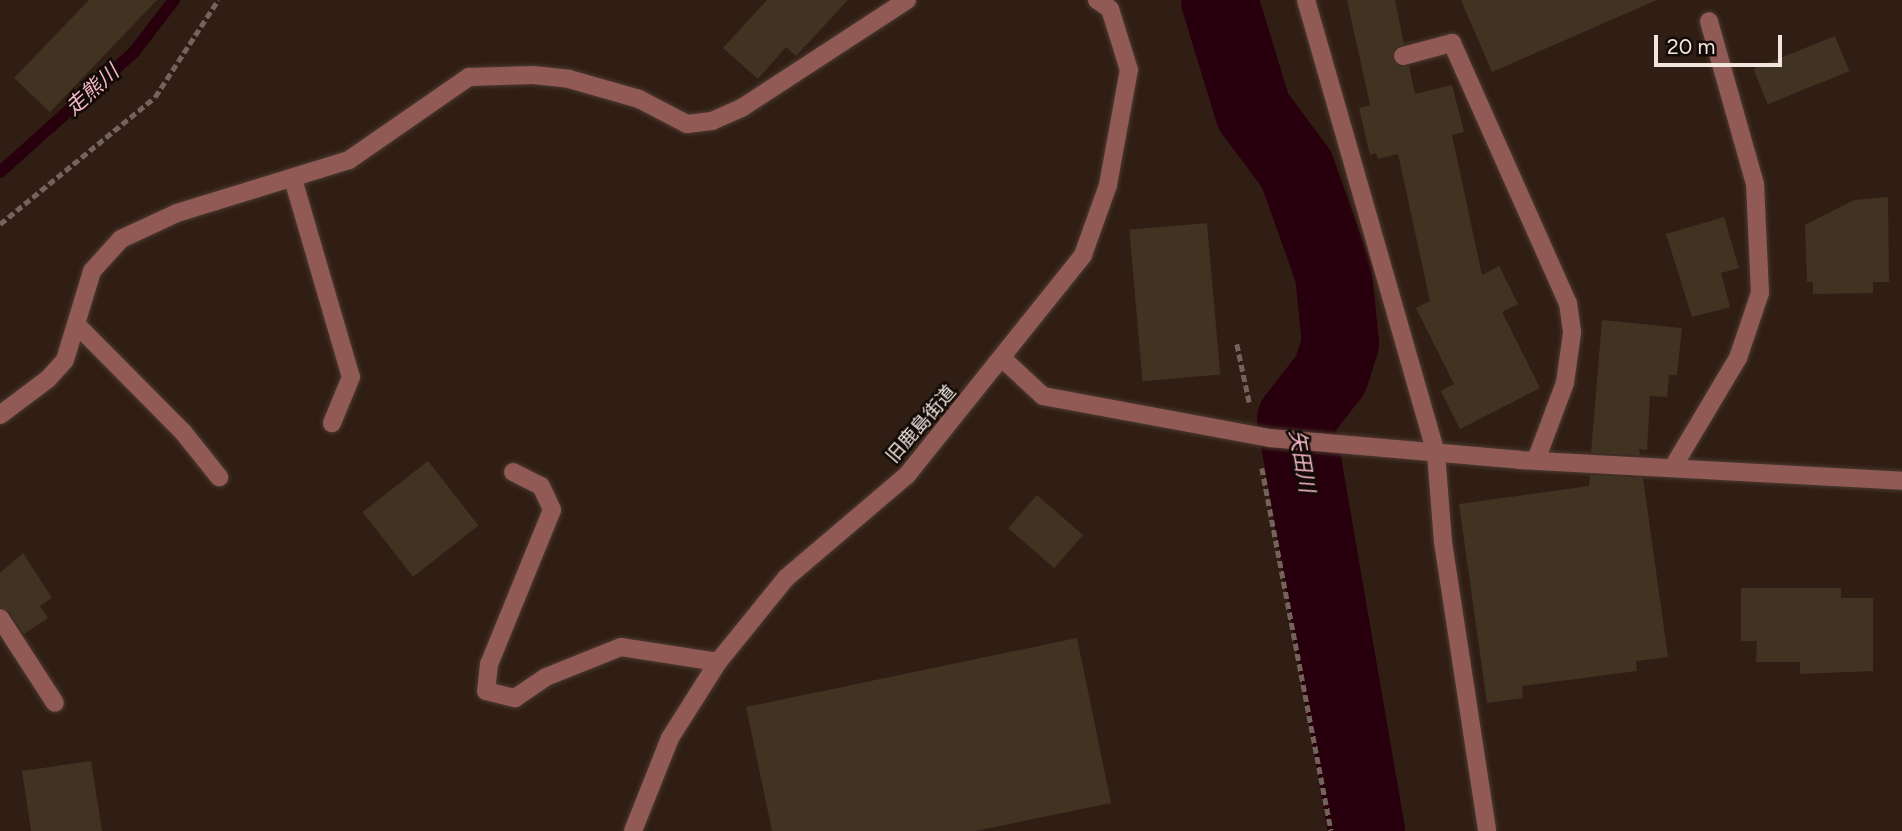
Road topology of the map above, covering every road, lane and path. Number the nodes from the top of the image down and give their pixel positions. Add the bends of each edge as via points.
1 (218, 0) edge
2 (907, 0) edge
3 (1306, 0) edge
4 (1106, 3) edge
5 (1709, 21) dead end
6 (1403, 56) dead end
7 (293, 178) junction
8 (0, 224) edge
9 (79, 327) junction
10 (1237, 344) dead end
11 (1003, 359) junction
12 (0, 415) edge
13 (332, 424) dead end
14 (1263, 436) junction
15 (1436, 453) junction
16 (1536, 460) junction
17 (1673, 467) junction
18 (513, 472) dead end
19 (219, 477) dead end
20 (1902, 481) edge
21 (0, 618) edge
22 (718, 662) junction
23 (55, 703) dead end
24 (633, 831) edge
25 (1331, 831) edge
26 (1487, 831) edge

1 - 8 path via 155,97
2 - 7 street via 743,107 712,121 687,124 639,99 569,79 469,77 349,160
3 - 15 street
4 - 11 street, 旧鹿島街道 via 1129,70 1108,185 1083,255
5 - 17 street via 1755,184 1760,293 1738,358
6 - 16 street via 1452,43 1568,303 1572,333 1565,383
7 - 9 street via 177,213 121,239 92,271
7 - 13 street via 351,377
9 - 12 street via 65,360 48,379
9 - 19 street via 183,432
10 - 14 path
11 - 14 street via 1043,396
11 - 22 street, 旧鹿島街道 via 907,475 786,578
14 - 15 street
14 - 25 path
15 - 16 street
15 - 26 street via 1443,542
16 - 17 street
17 - 20 street
18 - 22 street via 541,486 552,510 489,664 486,691 515,698 546,677 621,647
21 - 23 street
22 - 24 street, 旧鹿島街道 via 670,738

